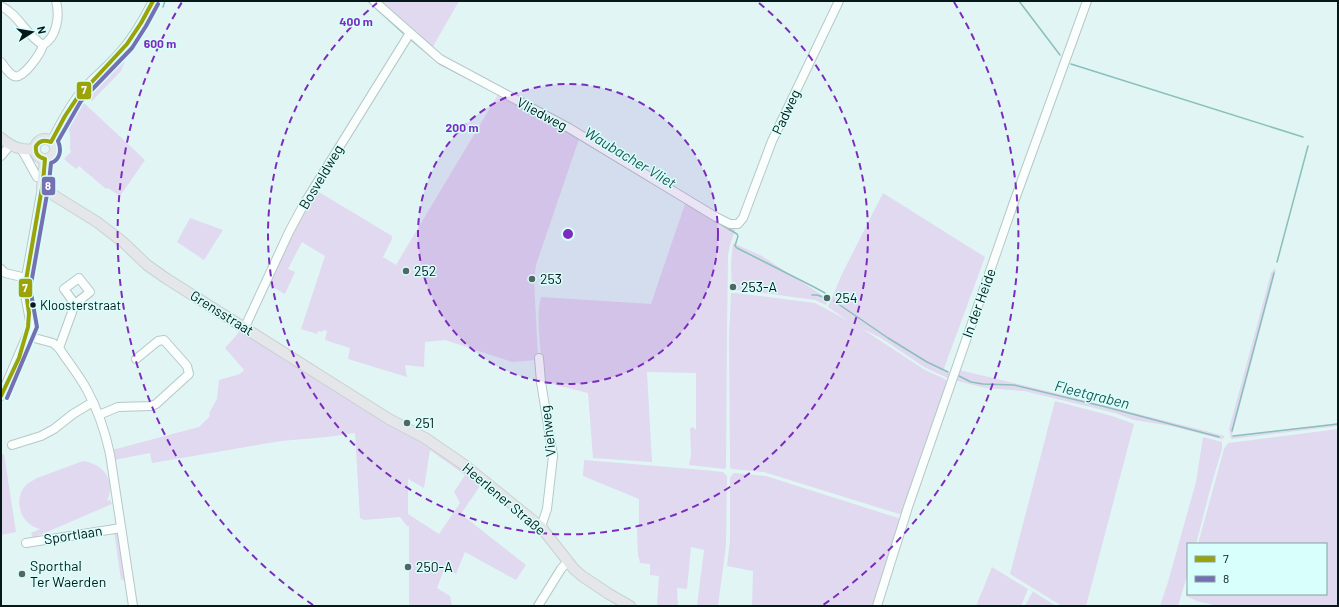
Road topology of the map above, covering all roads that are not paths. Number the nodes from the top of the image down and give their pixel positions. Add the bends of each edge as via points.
1 (56, 1) edge
2 (153, 1) edge
3 (374, 1) edge
4 (839, 1) edge
5 (1087, 1) edge
6 (1, 6) edge
7 (410, 33) junction
8 (42, 45) junction
9 (1, 62) edge
10 (1, 138) edge
11 (51, 142) junction
12 (7, 149) dead end
13 (35, 149) junction
14 (22, 150) junction
15 (1, 156) edge
16 (45, 159) junction
17 (37, 177) dead end
18 (42, 188) junction
19 (738, 224) joint
20 (3, 271) edge
21 (26, 278) junction
22 (75, 304) dead end
23 (245, 327) junction
24 (27, 336) junction
25 (59, 348) junction
26 (539, 358) dead end
27 (136, 359) dead end
28 (1, 396) edge
29 (93, 402) junction
30 (99, 415) junction
31 (408, 429) joint
32 (12, 445) dead end
33 (542, 527) junction
34 (121, 528) junction
35 (26, 543) dead end
36 (568, 561) junction
37 (133, 606) edge
38 (538, 606) edge
39 (630, 606) edge
40 (877, 606) edge

1 - 8 street via 56,27
2 - 11 street via 126,47 82,91 63,118
3 - 7 street, Vliedweg
4 - 19 street, Padweg via 772,141 743,218
5 - 40 street, In der Heide via 908,507
6 - 8 street via 8,9
7 - 19 street, Vliedweg via 447,63 569,128 723,221 732,225
7 - 23 street, Bosveldweg via 304,204
8 - 9 street via 42,50 30,67 20,76 12,75
10 - 14 main road
11 - 13 main road via 44,139 39,141
11 - 16 main road via 54,145 54,152 51,157
12 - 15 street
13 - 14 main road
13 - 16 main road via 39,157
14 - 17 street
16 - 18 main road
18 - 21 street
18 - 23 main road, Grensstraat via 97,222 167,279
20 - 21 street
21 - 24 street via 25,294 29,316
22 - 25 street
23 - 31 main road, Grensstraat
24 - 25 street via 53,343
24 - 28 street
25 - 29 street
26 - 33 street, Viehweg via 553,456
27 - 30 street via 158,341 164,340 187,366 189,374 156,404 118,407
29 - 30 street
29 - 32 street via 41,436
30 - 34 street via 110,454
31 - 33 main road, Heerlener Straße via 463,464
33 - 36 main road, Heerlener Straße
34 - 35 street, Sportlaan
34 - 37 street
36 - 38 street
36 - 39 main road, Heerlener Straße via 590,582

